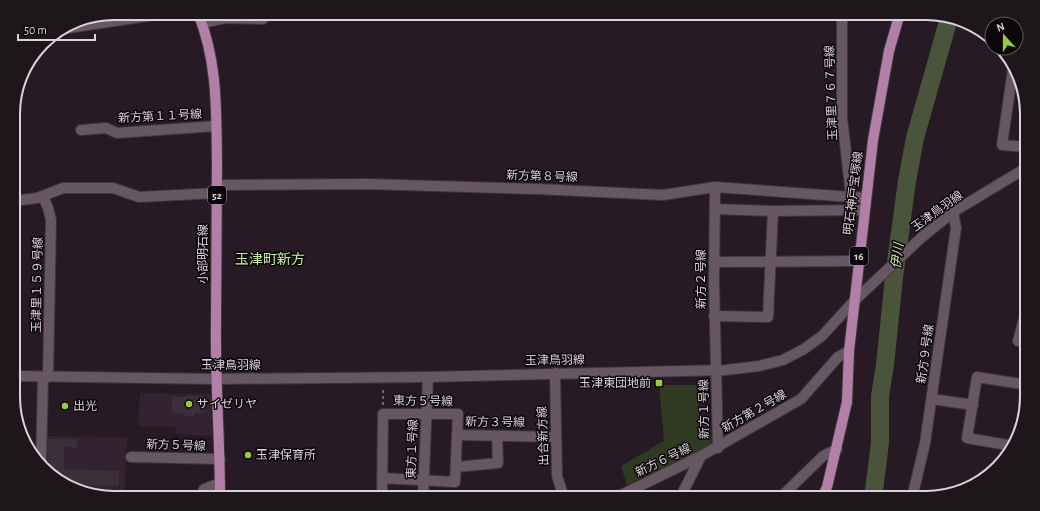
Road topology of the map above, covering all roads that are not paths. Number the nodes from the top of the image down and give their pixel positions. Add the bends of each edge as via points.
1 (121, 20) edge
2 (201, 20) edge
3 (216, 20) edge
4 (842, 20) edge
5 (898, 20) edge
6 (202, 23) junction
7 (80, 26) edge
8 (1012, 76) edge
9 (216, 126) junction
10 (81, 130) dead end
11 (1020, 147) edge
12 (1020, 172) edge
13 (715, 187) junction
14 (217, 189) junction
15 (43, 196) junction
16 (851, 196) junction
17 (865, 198) junction
18 (20, 200) edge
19 (715, 209) junction
20 (864, 210) junction
21 (773, 211) junction
22 (953, 212) junction
23 (859, 261) junction
24 (714, 262) junction
25 (771, 262) junction
26 (854, 301) junction
27 (714, 316) junction
28 (1020, 333) edge
29 (1018, 340) dead end
30 (849, 351) junction
31 (716, 370) junction
32 (555, 373) junction
33 (20, 376) edge
34 (46, 377) junction
35 (428, 377) junction
36 (215, 379) junction
37 (1020, 384) edge
38 (932, 399) junction
39 (973, 405) junction
40 (426, 413) junction
41 (457, 435) junction
42 (497, 436) junction
43 (556, 437) junction
44 (1006, 445) edge
45 (718, 448) junction
46 (837, 449) junction
47 (702, 456) junction
48 (41, 457) edge
49 (131, 457) dead end
50 (220, 459) junction
51 (456, 467) junction
52 (382, 478) junction
53 (424, 481) junction
54 (220, 483) junction
55 (203, 491) edge
56 (220, 491) edge
57 (382, 491) edge
58 (423, 491) edge
59 (562, 491) edge
60 (630, 491) edge
61 (684, 491) edge
62 (787, 491) edge
63 (825, 491) edge
64 (914, 491) edge

1 - 7 street
2 - 6 main road, 小部明石線 / 52
3 - 6 street
4 - 16 street, 玉津里７６７号線 via 842,117
5 - 17 main road, 明石神戸宝塚線 / 16 via 889,51 874,132
6 - 9 main road, 小部明石線 / 52 via 215,78
8 - 11 street via 1002,145
9 - 10 street, 新方第１１号線 via 117,133 106,128
9 - 14 main road, 小部明石線 / 52
12 - 22 street, 玉津鳥羽線
13 - 14 street, 新方第８号線 via 663,195 368,184
13 - 16 street, 新方第８号線
13 - 19 street, 新方２号線
14 - 15 street, 新方第８号線 via 139,197 113,188 63,188
14 - 36 main road, 小部明石線 / 52
15 - 18 street, 新方第８号線
15 - 34 street, 玉津里１５９号線 via 51,220
16 - 17 street, 新方第８号線
17 - 20 main road, 明石神戸宝塚線 / 16
19 - 21 street
19 - 24 street, 新方２号線
20 - 21 street
20 - 23 main road, 明石神戸宝塚線 / 16
21 - 25 street
22 - 26 street, 玉津鳥羽線 via 922,237
22 - 38 street, 新方９号線 via 956,228
23 - 25 street
23 - 26 main road, 明石神戸宝塚線 / 16
24 - 25 street
24 - 27 street, 新方２号線
25 - 27 street via 768,317
26 - 30 main road, 明石神戸宝塚線 / 16
26 - 31 street, 玉津鳥羽線 via 822,336 783,360 759,366
27 - 31 street, 新方２号線
28 - 29 street
30 - 45 street, 新方第２号線 via 838,357 801,399
30 - 46 main road, 明石神戸宝塚線 / 16 via 847,402
31 - 32 street, 玉津鳥羽線
31 - 45 street, 新方１号線
32 - 35 street, 玉津鳥羽線
32 - 43 street, 出合新方線
33 - 34 street, 玉津鳥羽線
34 - 36 street, 玉津鳥羽線
34 - 48 street, 玉津里１５９号線
35 - 36 street, 玉津鳥羽線
35 - 40 street, 東方１号線
36 - 50 main road, 小部明石線 / 52
37 - 39 street via 977,377
38 - 39 street
38 - 64 street, 新方９号線
39 - 44 street via 967,438
40 - 41 street, 東方５号線 via 458,414
40 - 52 street, 東方５号線 via 383,414
40 - 53 street, 東方１号線
41 - 42 street, 新方３号線
41 - 51 street, 東方５号線
42 - 43 street, 新方３号線
42 - 51 street via 498,463
43 - 59 street, 出合新方線 via 557,476
45 - 47 street, 新方第２号線
46 - 62 street via 823,456
46 - 63 main road, 明石神戸宝塚線 / 16
47 - 60 street, 新方６号線
47 - 61 street
49 - 50 street, 新方５号線
50 - 54 main road, 小部明石線 / 52
51 - 53 street, 東方５号線 via 455,482
52 - 53 street, 東方５号線
52 - 57 street, 東方５号線
53 - 58 street, 東方１号線
54 - 55 street
54 - 56 main road, 小部明石線 / 52

